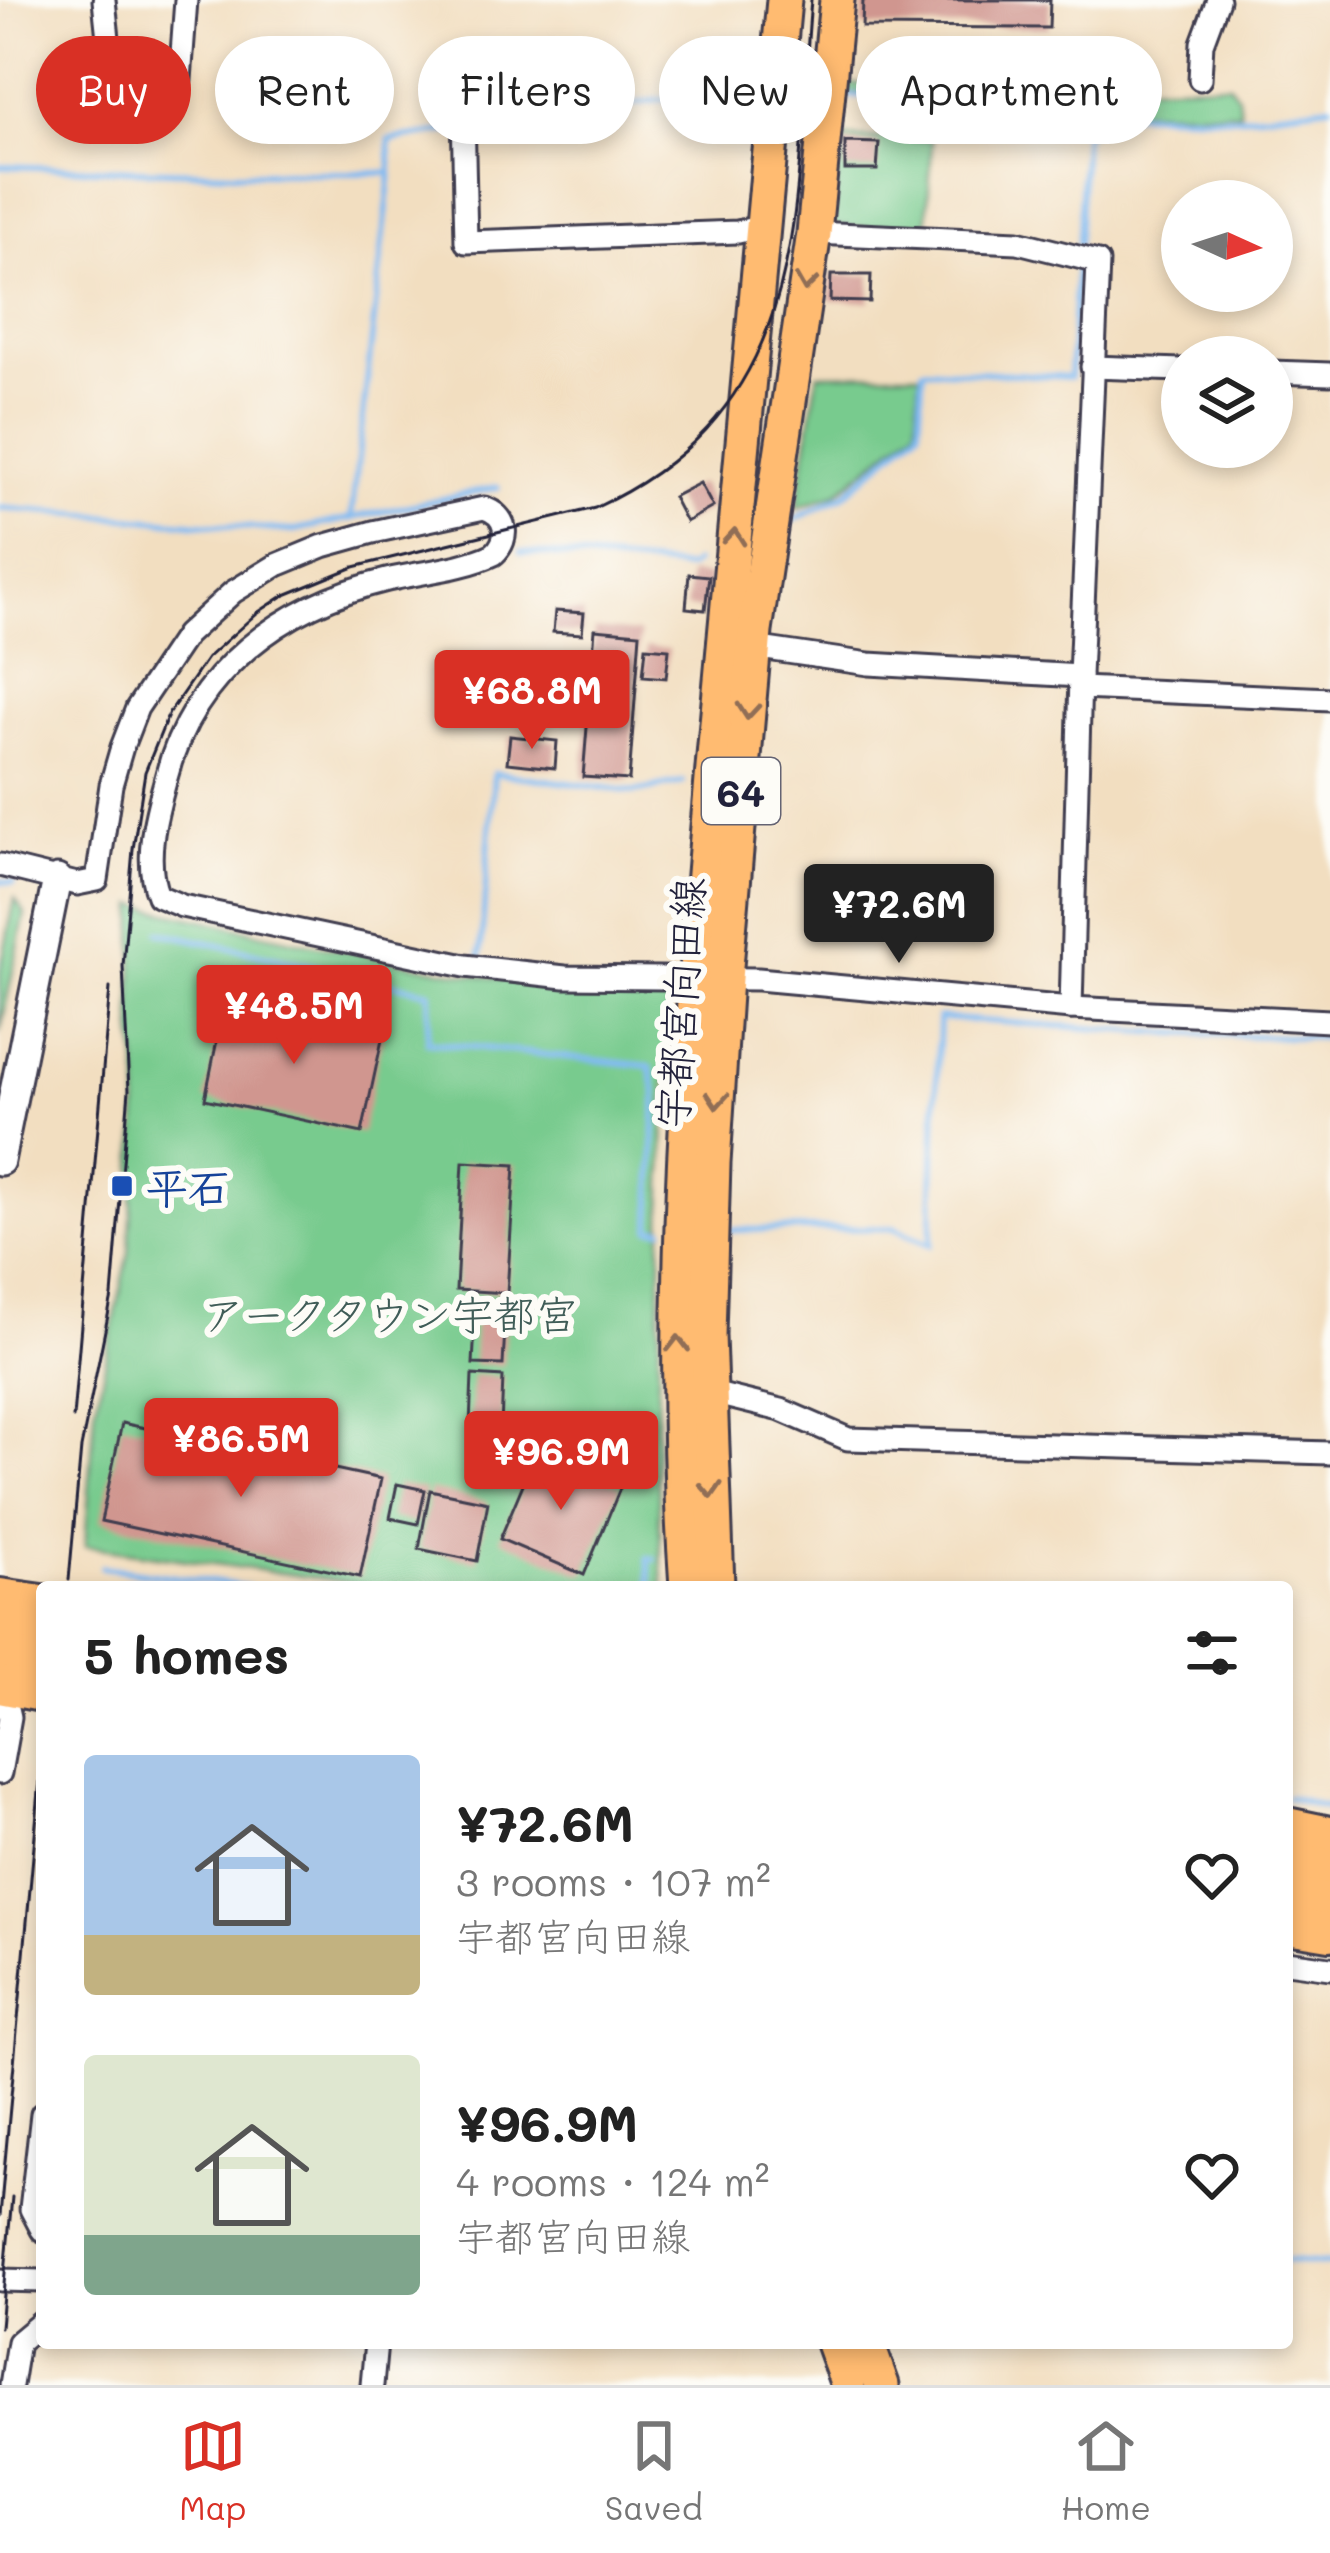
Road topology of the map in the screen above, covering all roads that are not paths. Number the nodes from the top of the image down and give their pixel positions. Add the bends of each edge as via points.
1 (104, 0) edge
2 (186, 0) edge
3 (784, 0) edge
4 (837, 0) edge
5 (1218, 0) edge
6 (1200, 80) dead end
7 (464, 144) edge
8 (763, 226) junction
9 (814, 233) junction
10 (1092, 367) junction
11 (1161, 369) edge
12 (1293, 373) edge
13 (1330, 374) edge
14 (753, 647) junction
15 (1080, 682) junction
16 (1330, 699) edge
17 (0, 866) edge
18 (57, 879) junction
19 (709, 980) junction
20 (1071, 1008) junction
21 (1330, 1022) edge
22 (0, 1161) edge
23 (708, 1392) junction
24 (1330, 1453) edge
25 (687, 1581) edge
26 (717, 1581) edge
27 (0, 1597) edge
28 (36, 1603) edge
29 (0, 1622) edge
30 (36, 1629) edge
31 (0, 1654) edge
32 (36, 1661) edge
33 (16, 1694) edge
34 (0, 1773) edge
35 (1293, 1827) edge
36 (1330, 1835) edge
37 (1293, 1861) edge
38 (1330, 1868) edge
39 (1293, 1895) edge
40 (1330, 1902) edge
41 (1293, 1926) edge
42 (1330, 1933) edge
43 (1293, 1963) edge
44 (1330, 1968) edge
45 (36, 2166) edge
46 (36, 2219) edge
47 (0, 2280) edge
48 (36, 2281) edge
49 (36, 2327) edge
50 (375, 2349) edge
51 (834, 2349) edge
52 (869, 2349) edge
53 (11, 2385) edge
54 (372, 2385) edge
55 (848, 2385) edge
56 (882, 2385) edge

1 - 2 street via 112,77 181,80
3 - 8 main road, 宇都宮向田線 / 64
4 - 9 main road, 宇都宮向田線 / 64
5 - 6 street via 1202,43
7 - 8 street via 466,242
19 -> 8 main road, 宇都宮向田線 / 64
9 - 10 street via 1018,242 1098,262
9 -> 14 main road, 宇都宮向田線 / 64
10 - 11 street
10 - 15 street
12 - 13 street
14 - 15 street
14 -> 19 main road, 宇都宮向田線 / 64
15 - 16 street
15 - 20 street
17 - 18 street
18 - 19 street via 97,880 111,785 137,708 186,635 232,592 322,546 475,508 500,517 505,538 494,554 312,604 226,668 170,760 153,836 158,896 465,966
18 - 22 street
19 - 20 street
19 -> 23 main road, 宇都宮向田線 / 64
25 -> 19 main road, 宇都宮向田線 / 64 via 678,1285
20 - 21 street
23 - 24 street via 848,1439
23 -> 26 main road, 宇都宮向田線 / 64
27 - 28 highway
29 - 30 highway
31 - 32 highway
33 - 34 street
35 - 36 highway
37 - 38 highway
39 - 40 highway
41 - 42 highway
43 - 44 street
45 - 46 street
47 - 48 street
49 - 53 street via 18,2342
50 - 54 street
51 - 55 main road
52 - 56 main road

